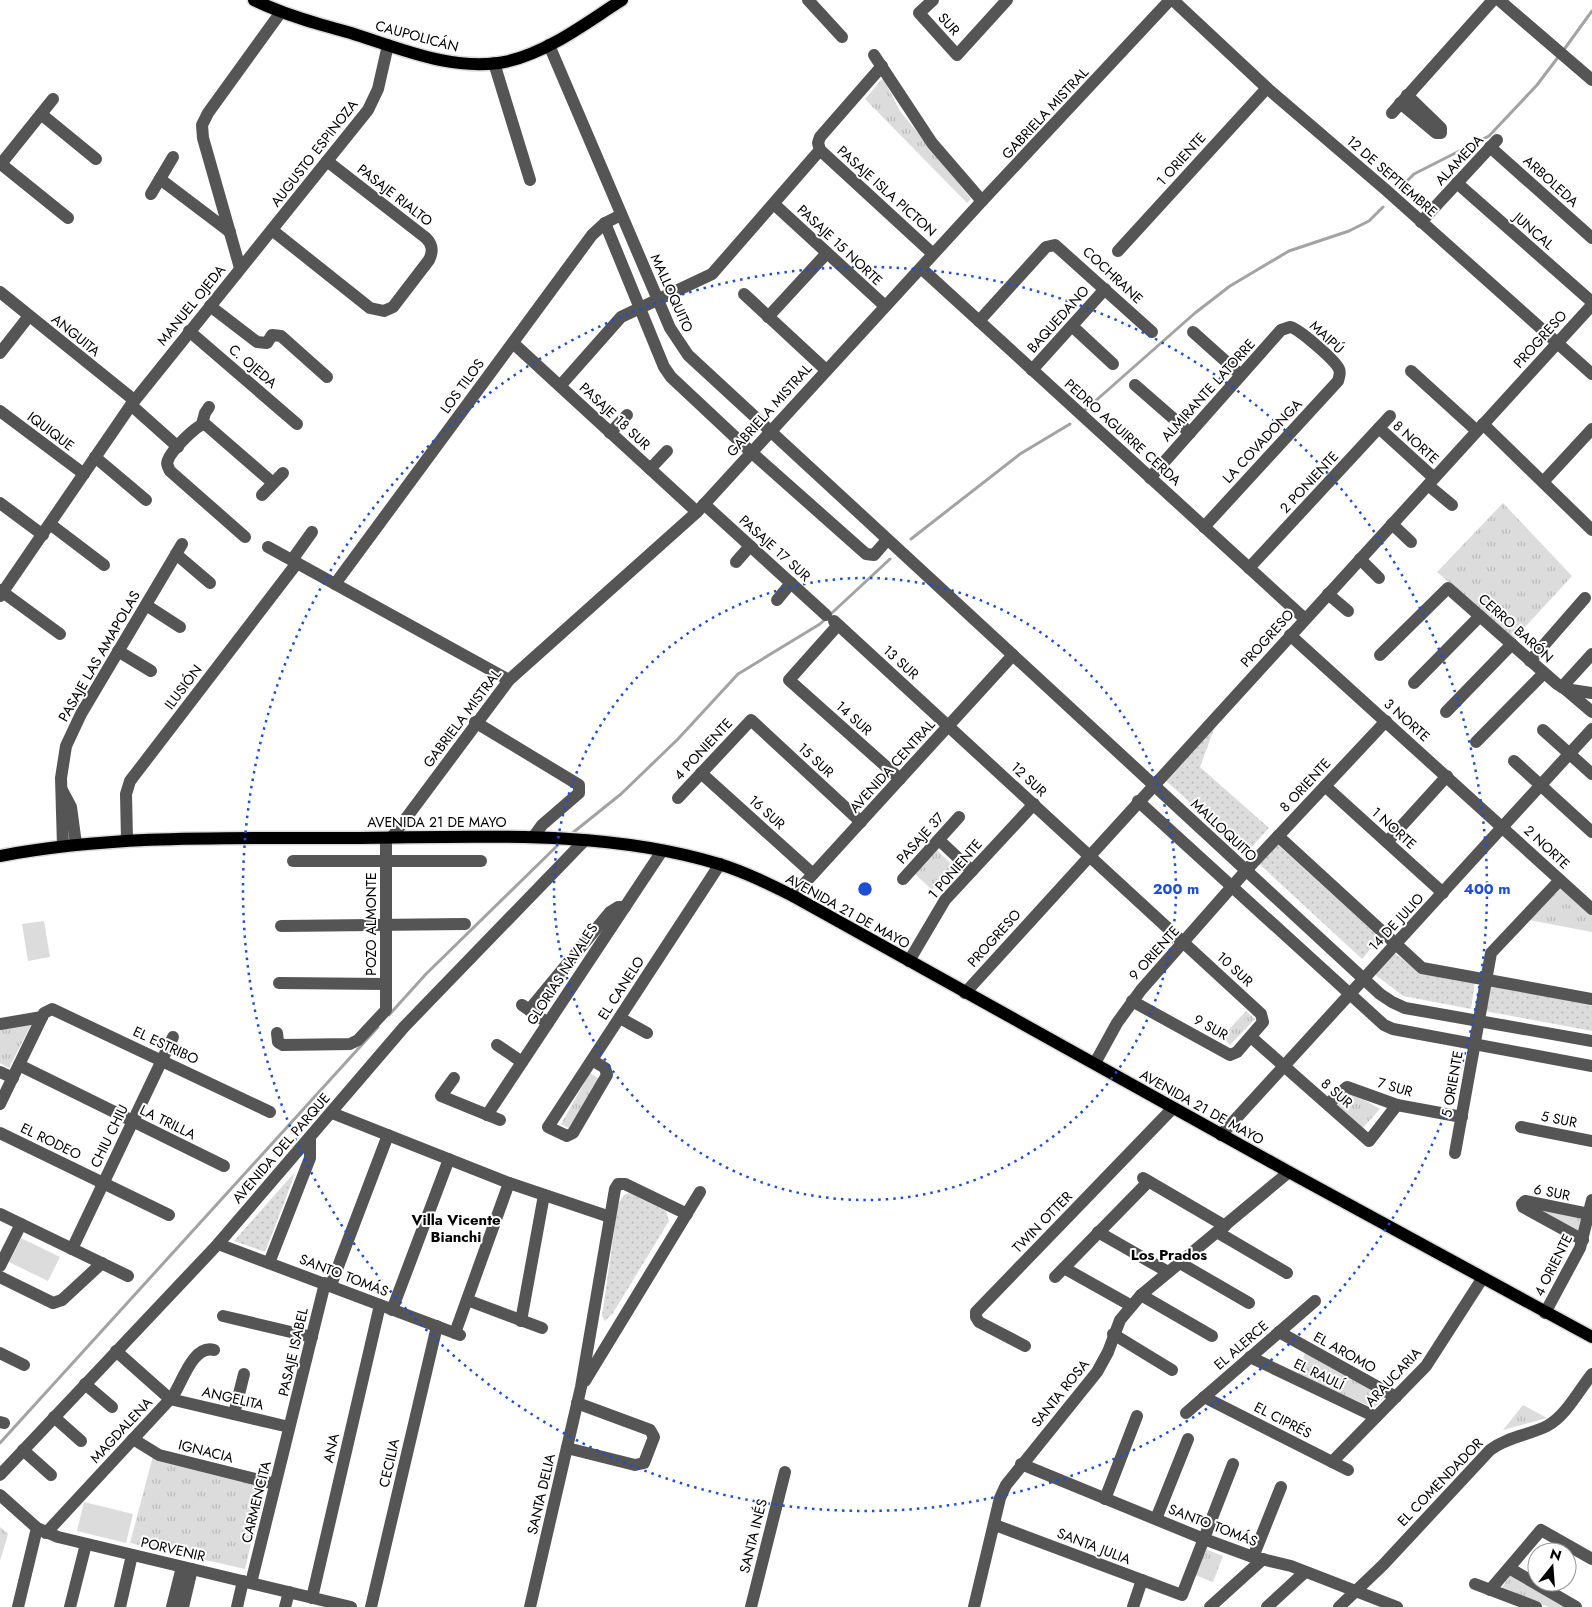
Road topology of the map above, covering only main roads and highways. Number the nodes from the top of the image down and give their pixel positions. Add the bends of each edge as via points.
1 (254, 0) edge
2 (622, 0) edge
3 (609, 4) edge
4 (0, 856) edge
5 (1592, 1338) edge

1 - 3 main road, CAUPOLICÁN via 281,12 452,62 494,63 522,57 549,45
2 - 3 main road, CAUPOLICÁN
4 - 5 main road, AVENIDA 21 DE MAYO via 70,845 176,838 534,836 662,850 720,864 793,896

